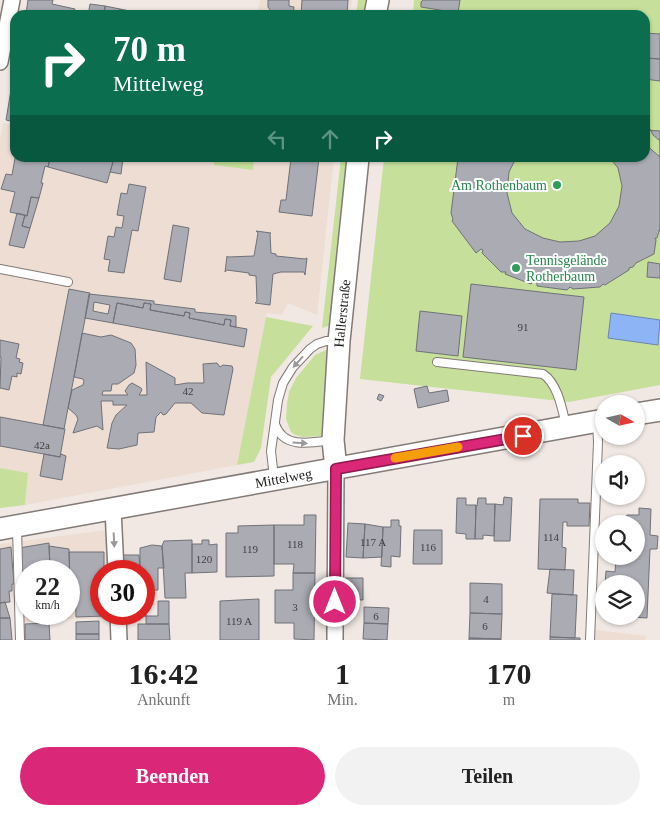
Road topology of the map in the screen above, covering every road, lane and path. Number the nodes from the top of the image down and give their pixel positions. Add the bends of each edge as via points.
1 (10, 10) edge
2 (0, 62) edge
3 (358, 162) edge
4 (0, 270) edge
5 (68, 282) dead end
6 (338, 341) junction
7 (437, 362) dead end
8 (660, 410) edge
9 (645, 412) edge
10 (595, 421) edge
11 (275, 424) junction
12 (566, 427) junction
13 (333, 440) junction
14 (598, 445) edge
15 (336, 469) junction
16 (274, 480) junction
17 (113, 509) junction
18 (9, 528) edge
19 (115, 560) edge
20 (118, 625) edge
21 (20, 640) edge
22 (119, 640) edge
23 (335, 640) edge
24 (590, 640) edge

1 - 2 street
3 - 6 street, Hallerstraße
4 - 5 lane
6 -> 11 lane via 326,340 317,344 293,367 280,390
6 - 13 street, Hallerstraße
7 - 12 lane via 543,374 553,387
8 - 9 street
10 - 12 street, Mittelweg
11 -> 13 lane via 280,434 291,442 306,444
11 - 16 lane via 271,451
12 - 15 street, Mittelweg
13 - 15 street, Hallerstraße
14 - 24 lane, Mittelweg
15 - 16 street, Mittelweg
15 - 23 street
16 - 17 street, Mittelweg
17 - 18 street, Mittelweg
17 -> 19 street
18 - 21 lane
20 - 22 street

